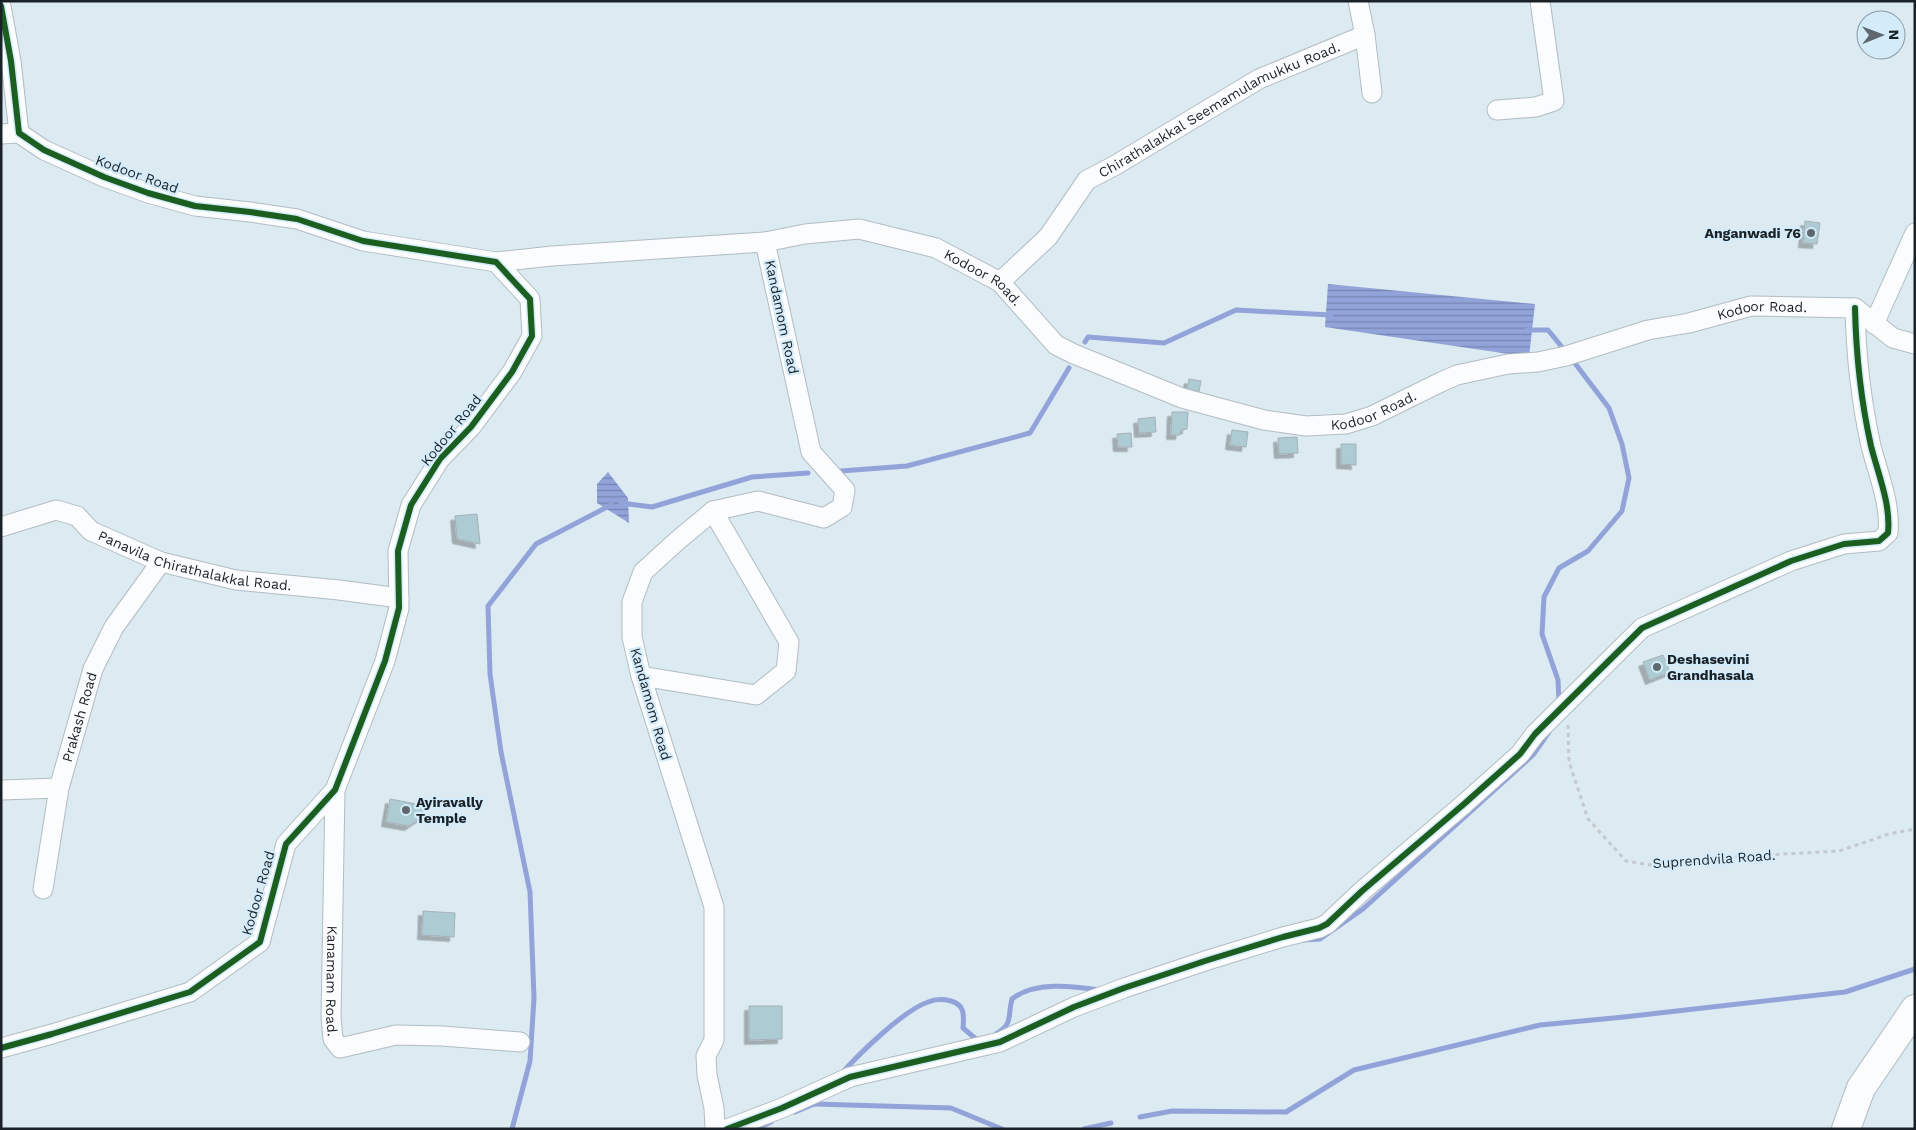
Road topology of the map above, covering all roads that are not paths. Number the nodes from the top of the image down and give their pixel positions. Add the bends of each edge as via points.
1 (1358, 1) edge
2 (1540, 1) edge
3 (1, 6) edge
4 (1365, 35) junction
5 (1372, 93) dead end
6 (1497, 110) dead end
7 (10, 134) edge
8 (1915, 233) edge
9 (765, 242) junction
10 (496, 262) junction
11 (1000, 282) junction
12 (1855, 308) junction
13 (1874, 324) junction
14 (1915, 344) edge
15 (713, 511) junction
16 (1, 527) edge
17 (161, 562) junction
18 (399, 598) junction
19 (641, 676) junction
20 (59, 788) junction
21 (1, 790) edge
22 (335, 790) junction
23 (43, 889) dead end
24 (1915, 1009) edge
25 (520, 1042) dead end
26 (1, 1048) edge
27 (715, 1129) edge
28 (727, 1129) edge
29 (1846, 1129) edge

1 - 4 street
2 - 6 street via 1554,101 1536,107
3 - 7 street, Kodoor Road via 11,61
4 - 5 street
4 - 11 street, Chirathalakkal Seemamulamukku Road. via 1259,79 1087,180 1048,237
7 - 10 street, Kodoor Road via 104,177 195,206 297,220 364,241
8 - 13 street
9 - 10 street, Kodoor Road.
9 - 11 street, Kodoor Road. via 859,229 936,248
9 - 15 street, Kandamom Road via 811,452 845,490 842,507 824,518 758,501
10 - 18 street, Kodoor Road via 530,299 532,336 512,372 471,427 440,459 411,505 398,551
11 - 12 street, Kodoor Road. via 1056,345 1074,354 1182,398 1242,415 1306,426 1346,424 1372,416 1457,375 1569,355 1648,330 1751,306
12 - 13 street
12 - 28 street via 1856,347 1871,446 1888,512 1888,533 1879,541 1839,545 1791,561 1642,628 1535,734 1520,754 1327,924 1124,988 1074,1007 1000,1042 850,1077
13 - 14 street via 1893,338
15 - 19 street, Kandamom Road via 643,572 632,602 632,637
15 - 19 street via 789,642 786,671 756,695
16 - 17 street, Panavila Chirathalakkal Road. via 56,510 77,516 91,531
17 - 18 street, Panavila Chirathalakkal Road. via 236,580
17 - 20 street, Prakash Road via 114,627 93,669
18 - 22 street, Kodoor Road via 386,661
19 - 27 street, Kandamom Road via 714,907 714,1040 706,1056
20 - 21 street
20 - 23 street, Prakash Road
22 - 25 street, Kanamam Road. via 333,1039 340,1048 396,1035
22 - 26 street, Kodoor Road via 286,844 260,942 190,992
24 - 29 main road via 1861,1088

